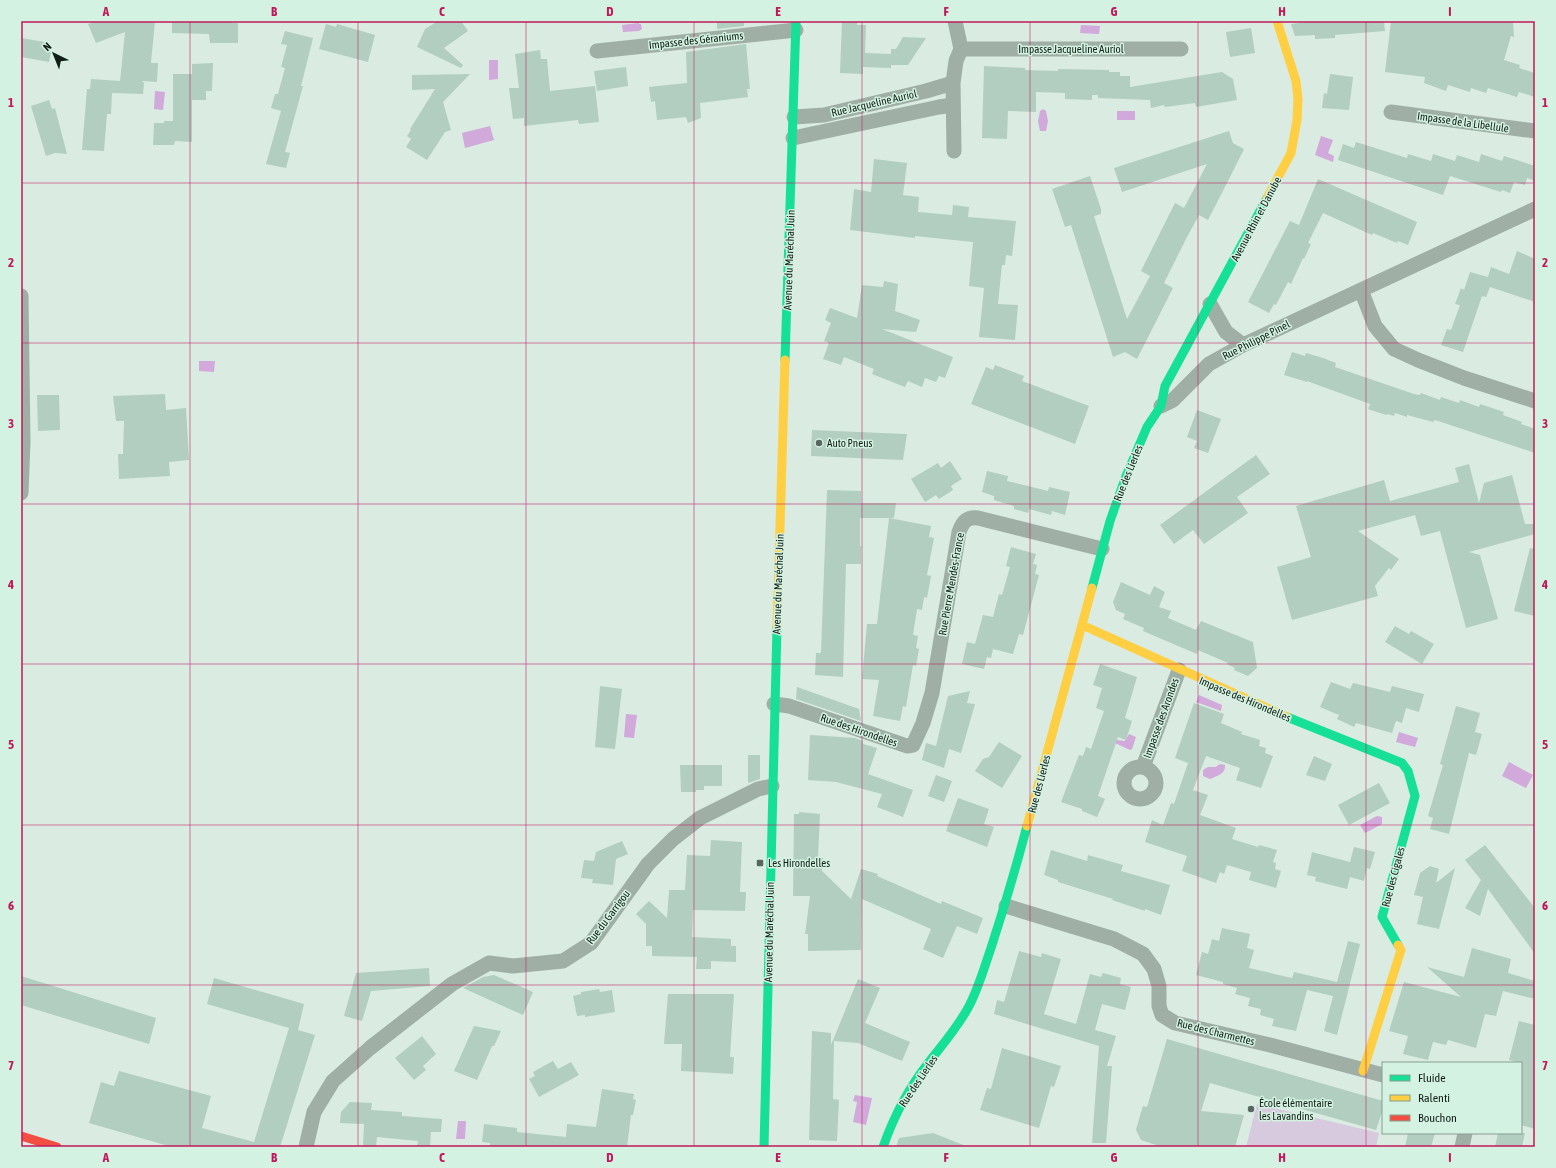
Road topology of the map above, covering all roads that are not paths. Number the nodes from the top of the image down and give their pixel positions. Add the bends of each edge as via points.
1 (955, 21) edge
2 (1277, 21) edge
3 (796, 25) edge
4 (961, 49) junction
5 (1181, 49) dead end
6 (597, 51) dead end
7 (953, 83) junction
8 (953, 105) junction
9 (1391, 112) dead end
10 (794, 117) junction
11 (1535, 131) edge
12 (794, 138) junction
13 (954, 151) dead end
14 (1535, 209) edge
15 (1361, 290) junction
16 (21, 296) edge
17 (1210, 304) junction
18 (1243, 345) junction
19 (1535, 401) edge
20 (1161, 406) junction
21 (21, 493) edge
22 (1102, 549) junction
23 (1082, 625) junction
24 (1179, 670) junction
25 (932, 693) joint
26 (774, 704) junction
27 (1143, 767) dead end
28 (1408, 771) joint
29 (772, 786) junction
30 (1006, 906) junction
31 (1363, 1071) junction
32 (1382, 1075) edge
33 (1465, 1134) edge
34 (21, 1136) edge
35 (57, 1147) edge
36 (306, 1147) edge
37 (764, 1147) edge
38 (883, 1147) edge
39 (1462, 1147) edge

1 - 4 street
2 - 17 street, Avenue Rhin et Danube via 1296,81 1298,99 1291,153
3 - 6 street, Impasse des Géraniums
3 - 10 street, Avenue du Maréchal Juin
4 - 5 street, Impasse Jacqueline Auriol
4 - 7 street via 956,61
7 - 8 street
7 - 10 street, Rue Jacqueline Auriol via 824,115
8 - 12 street, Rue Jacqueline Auriol
8 - 13 street
9 - 11 street, Impasse de la Libellule
10 - 12 street, Avenue du Maréchal Juin
12 - 26 street, Avenue du Maréchal Juin
14 - 15 street, Rue Philippe Pinel
15 - 18 street, Rue Philippe Pinel
15 - 19 street via 1375,326 1394,349 1464,378
16 - 21 street
17 - 18 street via 1226,332
17 - 20 street, Avenue Rhin et Danube via 1165,386
18 - 20 street, Rue Philippe Pinel via 1209,364 1173,400
20 - 22 street, Rue des Lierles via 1147,427 1126,476
22 - 23 street, Rue des Lierles
22 - 25 street, Rue Pierre Mendès-France via 978,518 965,520 958,532
23 - 24 street, Impasse des Hirondelles
23 - 30 street, Rue des Lierles
24 - 27 street, Impasse des Arondes
24 - 28 street, Impasse des Hirondelles via 1402,764
25 - 26 street, Rue des Hirondelles via 919,735 913,744 907,746 789,706
26 - 29 street, Avenue du Maréchal Juin
28 - 31 street, Rue des Cigales via 1415,796 1382,917 1401,950
29 - 36 street, Rue du Garrigou via 758,789 700,818 673,839 648,864 591,944 563,961 513,966 489,963 452,984 370,1048 333,1081 314,1112
29 - 37 street, Avenue du Maréchal Juin
30 - 31 street, Rue des Charmettes via 1114,939 1143,954 1154,969 1159,986 1159,1006 1162,1015 1175,1023 1270,1045
30 - 38 street, Rue des Lierles via 969,1007 954,1032 928,1063 901,1104
31 - 32 street, Rue des Charmettes
33 - 39 street
34 - 35 street

